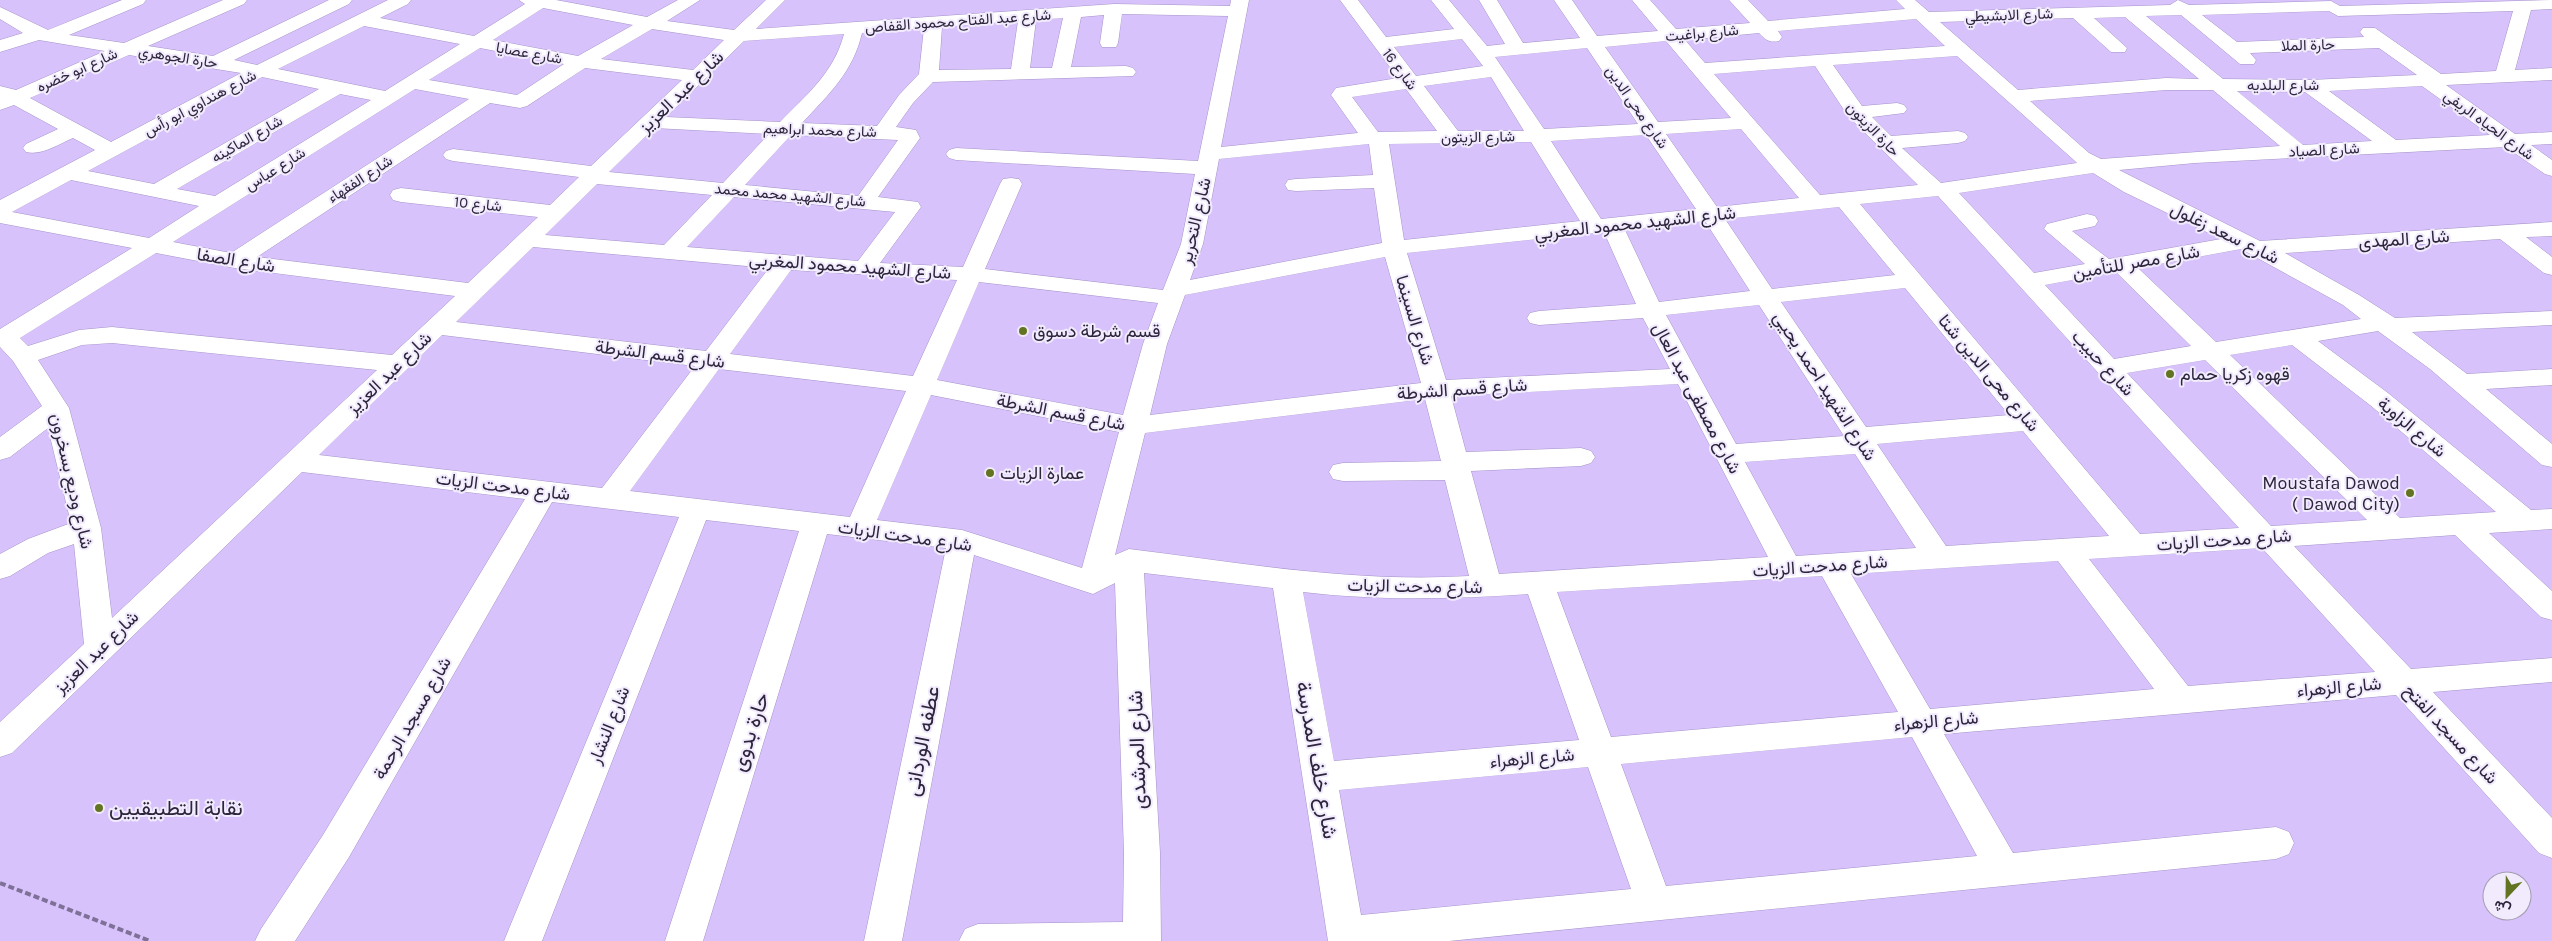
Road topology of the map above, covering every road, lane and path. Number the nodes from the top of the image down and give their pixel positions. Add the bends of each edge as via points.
1 (136, 0) edge
2 (238, 0) edge
3 (343, 0) edge
4 (402, 0) edge
5 (691, 0) edge
6 (776, 0) edge
7 (1349, 0) edge
8 (1440, 0) edge
9 (1488, 0) edge
10 (1494, 0) edge
11 (1563, 0) edge
12 (1641, 0) edge
13 (1738, 0) edge
14 (538, 1) edge
15 (2511, 3) edge
16 (1241, 4) edge
17 (2240, 4) edge
18 (2552, 4) edge
19 (2179, 5) edge
20 (2330, 6) edge
21 (1114, 10) junction
22 (1918, 10) edge
23 (2129, 11) junction
24 (0, 12) edge
25 (1073, 12) junction
26 (2078, 13) junction
27 (1028, 16) junction
28 (361, 20) junction
29 (933, 22) junction
30 (648, 23) junction
31 (854, 28) junction
32 (1764, 28) junction
33 (1466, 33) junction
34 (44, 35) junction
35 (738, 36) junction
36 (1672, 36) junction
37 (2383, 42) junction
38 (473, 43) junction
39 (1109, 43) dead end
40 (1380, 43) junction
41 (1593, 43) junction
42 (0, 46) edge
43 (124, 48) junction
44 (2118, 48) dead end
45 (2233, 48) junction
46 (1517, 49) junction
47 (1962, 50) junction
48 (1482, 52) junction
49 (1821, 60) junction
50 (215, 62) junction
51 (581, 62) junction
52 (1796, 62) junction
53 (1700, 69) junction
54 (1496, 70) junction
55 (260, 71) junction
56 (1126, 72) dead end
57 (1020, 74) junction
58 (1060, 74) junction
59 (2552, 74) edge
60 (698, 76) junction
61 (928, 76) junction
62 (2504, 76) junction
63 (2432, 80) junction
64 (1409, 81) junction
65 (412, 83) junction
66 (2217, 84) junction
67 (2279, 86) junction
68 (2310, 86) junction
69 (336, 87) junction
70 (2014, 96) junction
71 (5, 97) edge
72 (485, 97) junction
73 (389, 98) junction
74 (1897, 109) dead end
75 (1855, 112) junction
76 (649, 122) junction
77 (1746, 123) junction
78 (785, 129) junction
79 (1652, 129) junction
80 (73, 130) junction
81 (883, 132) junction
82 (1538, 136) junction
83 (1958, 137) dead end
84 (1375, 138) junction
85 (1452, 138) junction
86 (2552, 138) edge
87 (2510, 140) junction
88 (1885, 143) junction
89 (2391, 146) junction
90 (33, 148) dead end
91 (112, 151) junction
92 (2298, 151) junction
93 (956, 154) dead end
94 (453, 155) dead end
95 (1209, 161) junction
96 (2096, 166) junction
97 (2552, 170) edge
98 (70, 173) junction
99 (594, 175) junction
100 (1384, 181) junction
101 (1011, 184) dead end
102 (1296, 185) dead end
103 (729, 189) junction
104 (1939, 189) junction
105 (158, 191) junction
106 (401, 195) dead end
107 (1846, 200) junction
108 (864, 201) junction
109 (1815, 203) junction
110 (220, 204) junction
111 (0, 209) edge
112 (555, 212) junction
113 (1711, 214) junction
114 (0, 216) edge
115 (2087, 221) dead end
116 (1604, 226) junction
117 (2552, 229) edge
118 (2505, 232) junction
119 (527, 240) junction
120 (2250, 245) junction
121 (151, 246) junction
122 (1394, 248) junction
123 (670, 252) junction
124 (235, 261) junction
125 (785, 262) junction
126 (2112, 265) junction
127 (2552, 268) edge
128 (864, 269) junction
129 (971, 274) junction
130 (1912, 280) junction
131 (2028, 281) junction
132 (474, 291) junction
133 (1174, 294) junction
134 (1766, 297) junction
135 (1651, 310) junction
136 (1539, 318) dead end
137 (2552, 318) edge
138 (2388, 324) junction
139 (437, 327) junction
140 (2, 335) edge
141 (2297, 337) junction
142 (2211, 351) junction
143 (24, 356) junction
144 (712, 360) junction
145 (398, 364) junction
146 (2108, 368) junction
147 (1686, 376) junction
148 (2552, 377) edge
149 (2462, 382) junction
150 (922, 385) junction
151 (1436, 388) junction
152 (56, 408) junction
153 (2030, 422) junction
154 (1134, 426) junction
155 (1860, 440) junction
156 (0, 451) edge
157 (1728, 454) junction
158 (1581, 457) dead end
159 (2552, 458) edge
160 (296, 462) junction
161 (1456, 466) junction
162 (1343, 472) dead end
163 (544, 491) junction
164 (609, 499) junction
165 (696, 509) junction
166 (2538, 520) edge
167 (816, 523) junction
168 (2462, 525) junction
169 (87, 528) junction
170 (859, 528) junction
171 (2393, 529) junction
172 (2266, 537) junction
173 (962, 540) junction
174 (2132, 545) junction
175 (2066, 550) junction
176 (1938, 558) junction
177 (1129, 560) junction
178 (1831, 565) junction
179 (0, 568) edge
180 (1788, 568) junction
181 (1286, 578) junction
182 (1093, 583) junction
183 (1539, 584) junction
184 (1487, 587) junction
185 (2552, 608) edge
186 (100, 647) junction
187 (2552, 670) edge
188 (2403, 681) junction
189 (2180, 700) junction
190 (1920, 723) junction
191 (0, 743) edge
192 (1599, 752) junction
193 (1320, 777) junction
194 (2552, 842) edge
195 (2276, 843) dead end
196 (2004, 870) junction
197 (0, 883) edge
198 (1654, 904) junction
199 (1347, 938) edge
200 (1142, 940) edge
201 (150, 941) edge
202 (274, 941) edge
203 (523, 941) edge
204 (684, 941) edge
205 (883, 941) edge
206 (978, 941) edge

1 - 34 street
2 - 43 street, شارع ابو خضره
3 - 50 street
4 - 28 street, شارع هنداوي ابو رأس
5 - 30 street
6 - 35 street, شارع عبد العزيز
7 - 40 street, شارع 16
8 - 33 street, شارع مصطفى عبد العال
9 - 10 street
9 - 46 street
11 - 41 street, شارع محى الدين
12 - 36 street
13 - 32 street
14 - 30 street
14 - 38 street, شارع عباس
15 - 18 street, شارع الابشيطي
15 - 20 street, شارع الابشيطي
15 - 62 street
16 - 21 street, شارع عبد الفتاح محمود القفاص
16 - 95 street, شارع التحرير
17 - 19 street, شارع الابشيطي
17 - 20 street, شارع الابشيطي
19 - 23 street, شارع الابشيطي
19 - 45 street
20 - 37 street, شارع الحياه الريفي
21 - 25 street, شارع عبد الفتاح محمود القفاص
21 - 39 street
22 - 26 street, شارع الابشيطي
22 - 32 street, شارع براغيت
22 - 47 street, شارع سعد زغلول
23 - 26 street, شارع الابشيطي
23 - 66 street
24 - 34 street, حارة الجوهري
25 - 27 street, شارع عبد الفتاح محمود القفاص
25 - 58 street
26 - 44 street
27 - 29 street, شارع عبد الفتاح محمود القفاص
27 - 57 street
28 - 38 street, شارع عصايا
28 - 55 street, شارع هنداوي ابو رأس
29 - 31 street, شارع عبد الفتاح محمود القفاص
29 - 61 street via 932,63
30 - 35 street
30 - 51 street
31 - 35 street, شارع عبد الفتاح محمود القفاص
31 - 78 street via 848,54 841,67
32 - 36 street, شارع براغيت
32 - 52 street
33 - 40 street
33 - 48 street, شارع مصطفى عبد العال
34 - 42 street
34 - 43 street, حارة الجوهري
35 - 60 street, شارع عبد العزيز
36 - 41 street, شارع براغيت
36 - 53 street
37 - 45 street, حارة الملا
37 - 63 street, شارع الحياه الريفي
38 - 51 street, شارع عصايا
38 - 65 street, شارع عباس
40 - 64 street, شارع 16
41 - 46 street, شارع براغيت
41 - 79 street, شارع محى الدين
43 - 50 street, حارة الجوهري
43 - 71 street, شارع ابو خضره
45 - 67 street
46 - 48 street, شارع براغيت
47 - 49 street
47 - 70 street, شارع سعد زغلول
48 - 54 street, شارع مصطفى عبد العال
49 - 52 street
49 - 75 street, حارة الزيتون via 1831,81
50 - 55 street, حارة الجوهري
51 - 60 street, شارع عصايا
51 - 72 street via 525,100 514,102
52 - 53 street
53 - 77 street
54 - 64 street
54 - 82 street, شارع مصطفى عبد العال
55 - 69 street, حارة الجوهري
55 - 91 street, شارع هنداوي ابو رأس
56 - 58 street
57 - 58 street
57 - 61 street
59 - 62 street, شارع البلديه
60 - 76 street, شارع عبد العزيز
61 - 81 street
62 - 63 street, شارع البلديه
63 - 68 street, شارع البلديه
63 - 87 street, شارع الحياه الريفي
64 - 84 street via 1348,90 1342,94
64 - 85 street, شارع 16
65 - 72 street
65 - 73 street, شارع عباس
66 - 67 street, شارع البلديه
66 - 70 street, شارع البلديه via 2141,85
66 - 92 street
67 - 68 street, شارع البلديه
68 - 89 street
69 - 73 street, حارة الجوهري
69 - 105 street, شارع الماكينه
70 - 96 street, شارع سعد زغلول via 2070,148
71 - 80 street
72 - 124 street, شارع الفقهاء
73 - 110 street, شارع عباس
74 - 75 street
75 - 88 street, حارة الزيتون
76 - 78 street, شارع محمد ابراهيم
76 - 99 street, شارع عبد العزيز
77 - 79 street, شارع الزيتون
77 - 109 street
78 - 81 street, شارع محمد ابراهيم
78 - 103 street
79 - 82 street, شارع الزيتون
79 - 113 street, شارع محى الدين
80 - 90 street
80 - 91 street
81 - 108 street, شارع محمد ابراهيم via 911,136
82 - 85 street, شارع الزيتون
82 - 116 street, شارع مصطفى عبد العال
83 - 88 street
84 - 85 street, شارع الزيتون
84 - 95 street, شارع الزيتون
84 - 100 street, شارع السينما
86 - 87 street, شارع الصياد
87 - 89 street, شارع الصياد
87 - 97 street, شارع الحياه الريفي
88 - 104 street, حارة الزيتون
89 - 92 street, شارع الصياد
91 - 98 street, شارع هنداوي ابو رأس
92 - 96 street, شارع الصياد
93 - 95 street, شارع الزيتون
94 - 99 street, شارع الشهيد محمد محمد
95 - 133 street, شارع التحرير via 1192,244
96 - 104 street, شارع الشهيد محمود المغربي via 2019,180
96 - 120 street, شارع سعد زغلول
98 - 105 street
98 - 111 street, شارع هنداوي ابو رأس
99 - 103 street, شارع الشهيد محمد محمد
99 - 112 street, شارع عبد العزيز
100 - 102 street
100 - 122 street, شارع السينما
101 - 129 street
103 - 108 street, شارع الشهيد محمد محمد
103 - 123 street
104 - 107 street, شارع الشهيد محمود المغربي
104 - 131 street, شارع حبيب
105 - 110 street
106 - 112 street, شارع 10
107 - 109 street, شارع الشهيد محمود المغربي
107 - 130 street, شارع محى الدين شتا
108 - 128 street, شارع الشهيد محمد محمد via 907,205 910,209
109 - 113 street, شارع الشهيد محمود المغربي
110 - 121 street, شارع عباس
112 - 119 street, شارع عبد العزيز
113 - 116 street, شارع الشهيد محمود المغربي
113 - 134 street, شارع الشهيد احمد يحيي
114 - 121 street, شارع الصفا
115 - 126 street via 2055,229
116 - 122 street, شارع الشهيد محمود المغربي
116 - 135 street, شارع مصطفى عبد العال
117 - 118 street, شارع المهدى
118 - 120 street, شارع المهدى
118 - 127 street
119 - 123 street, شارع الشهيد محمود المغربي
119 - 132 street, شارع عبد العزيز
120 - 126 street, شارع مصر للتأمين
120 - 138 street, شارع سعد زغلول via 2316,279
121 - 124 street, شارع الصفا
121 - 140 street, شارع عباس
122 - 133 street, شارع الشهيد محمود المغربي
122 - 151 street, شارع السينما
123 - 125 street, شارع الشهيد محمود المغربي
124 - 132 street, شارع الصفا
125 - 128 street, شارع الشهيد محمود المغربي
125 - 144 street
126 - 131 street, شارع مصر للتأمين
126 - 142 street
128 - 129 street, شارع الشهيد محمود المغربي
129 - 133 street, شارع الشهيد محمود المغربي
129 - 150 street
130 - 134 street
130 - 153 street, شارع محى الدين شتا
131 - 146 street, شارع حبيب
132 - 139 street, شارع عبد العزيز
133 - 154 street, شارع التحرير via 1154,344
134 - 135 street
134 - 155 street, شارع الشهيد احمد يحيي
135 - 136 street
135 - 147 street, شارع مصطفى عبد العال
137 - 138 street
138 - 141 street
138 - 149 street, شارع سعد زغلول
139 - 144 street, شارع قسم الشرطة
139 - 145 street, شارع عبد العزيز
140 - 143 street, شارع وديع بسخرون
141 - 142 street
141 - 166 street, شارع الزاوية
142 - 146 street
142 - 171 street
143 - 145 street via 79,338 112,335
143 - 152 street, شارع وديع بسخرون
144 - 150 street, شارع قسم الشرطة
144 - 164 street
145 - 160 street, شارع عبد العزيز
146 - 172 street, شارع حبيب
147 - 151 street, شارع قسم الشرطة
147 - 157 street, شارع مصطفى عبد العال
148 - 149 street
149 - 159 street, شارع سعد زغلول
150 - 154 street, شارع قسم الشرطة
150 - 170 street
151 - 154 street, شارع قسم الشرطة
151 - 161 street, شارع السينما
152 - 156 street
152 - 169 street, شارع وديع بسخرون
153 - 155 street
153 - 174 street, شارع محى الدين شتا
154 - 182 street, شارع التحرير
155 - 157 street
155 - 176 street, شارع الشهيد احمد يحيي
157 - 180 street, شارع مصطفى عبد العال
158 - 161 street
160 - 163 street, شارع مدحت الزيات
160 - 186 street, شارع عبد العزيز
161 - 162 street
161 - 184 street, شارع السينما
163 - 164 street, شارع مدحت الزيات
163 - 202 street, شارع مسجد الرحمة via 346,830
164 - 165 street, شارع مدحت الزيات
165 - 167 street, شارع مدحت الزيات
165 - 203 street, شارع النشار
166 - 168 street, شارع مدحت الزيات
167 - 170 street, شارع مدحت الزيات
167 - 204 street, حارة بدوى
168 - 171 street, شارع مدحت الزيات
168 - 185 street
169 - 179 street via 38,546
169 - 186 street, شارع وديع بسخرون
170 - 173 street, شارع مدحت الزيات
171 - 172 street, شارع مدحت الزيات
172 - 174 street, شارع مدحت الزيات
172 - 188 street, شارع مسجد الفتح
173 - 182 street, شارع مدحت الزيات
173 - 205 street, عطفه الوردانى
174 - 175 street, شارع مدحت الزيات
175 - 176 street, شارع مدحت الزيات
175 - 189 street
176 - 178 street, شارع مدحت الزيات
177 - 181 street, شارع مدحت الزيات
177 - 182 street
177 - 200 street, شارع المرشدى via 1142,853
178 - 180 street, شارع مدحت الزيات
178 - 190 street
180 - 183 street, شارع مدحت الزيات
181 - 184 street, شارع مدحت الزيات via 1386,588
181 - 193 street, شارع خلف المدرسة
183 - 184 street, شارع مدحت الزيات
183 - 192 street
186 - 191 street, شارع عبد العزيز
187 - 188 street, شارع الزهراء
188 - 189 street, شارع الزهراء
188 - 194 street, شارع مسجد الفتح
189 - 190 street, شارع الزهراء
190 - 192 street, شارع الزهراء
190 - 196 street
192 - 193 street, شارع الزهراء
192 - 198 street
193 - 199 street, شارع خلف المدرسة
195 - 196 street
196 - 198 street
197 - 201 path
198 - 199 street
200 - 206 street

